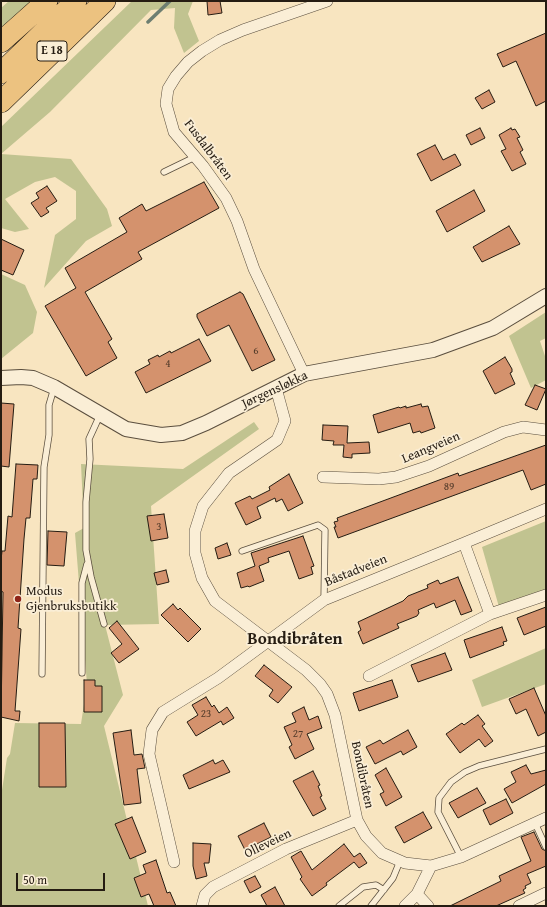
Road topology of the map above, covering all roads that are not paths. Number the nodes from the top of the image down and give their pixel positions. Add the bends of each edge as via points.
1 (47, 1) edge
2 (76, 1) edge
3 (105, 1) edge
4 (327, 1) edge
5 (1, 42) edge
6 (1, 74) edge
7 (1, 102) edge
8 (195, 157) junction
9 (164, 172) dead end
10 (546, 296) edge
11 (304, 374) junction
12 (1, 378) edge
13 (54, 387) junction
14 (276, 388) junction
15 (100, 415) junction
16 (546, 430) edge
17 (323, 478) dead end
18 (546, 509) edge
19 (464, 543) junction
20 (242, 551) dead end
21 (87, 562) junction
22 (546, 595) edge
23 (324, 600) junction
24 (490, 614) junction
25 (104, 624) dead end
26 (267, 641) junction
27 (82, 673) dead end
28 (42, 674) dead end
29 (369, 676) dead end
30 (546, 749) edge
31 (546, 818) edge
32 (357, 820) junction
33 (535, 823) junction
34 (546, 847) edge
35 (461, 857) junction
36 (400, 861) junction
37 (174, 862) dead end
38 (431, 866) junction
39 (384, 890) junction
40 (546, 893) edge
41 (417, 894) junction
42 (202, 906) edge
43 (339, 906) edge
44 (371, 906) edge
45 (405, 906) edge
46 (428, 906) edge
47 (519, 906) edge

1 - 5 highway
2 - 6 highway, E 18
3 - 7 highway, E 18
4 - 8 street, Fusdalbråten via 220,40 188,62 176,76 168,89 166,104 169,117 174,132
8 - 9 lane
8 - 11 street, Fusdalbråten via 218,184 226,198 254,269
10 - 11 street, Jørgensløkka via 493,328 433,350
11 - 14 street, Jørgensløkka
12 - 13 street, Jørgensløkka via 32,378
13 - 15 street, Jørgensløkka
13 - 28 lane via 48,404 49,435 44,467
14 - 15 street, Jørgensløkka via 182,433 145,434 126,429
14 - 26 street, Bondibråten via 285,421 277,440 229,473 203,506 195,531 195,553 202,578 215,601
15 - 21 lane via 89,440
16 - 17 street, Leangveien via 523,427 504,432 430,466 396,477
18 - 19 street, Båstadveien
19 - 23 street, Båstadveien
19 - 24 street
20 - 23 lane via 318,525 325,530
21 - 25 lane
21 - 27 lane via 82,583
22 - 24 street
23 - 26 street, Båstadveien
24 - 29 street
26 - 32 street, Bondibråten via 306,670 327,694 335,716
26 - 37 street via 218,678 163,712 152,730 149,754
30 - 35 lane via 479,766 451,782 439,798 438,812
31 - 33 street, Bondibråten
32 - 36 street, Bondibråten via 366,836 382,854
32 - 42 street, Olleveien via 286,849 213,887 205,895
33 - 34 lane
33 - 35 street, Bondibråten
35 - 38 street, Bondibråten
36 - 38 street, Bondibråten
36 - 39 lane via 393,878
38 - 41 street
39 - 43 lane via 376,885 363,887
39 - 44 lane
40 - 47 street
41 - 45 street
41 - 46 street

